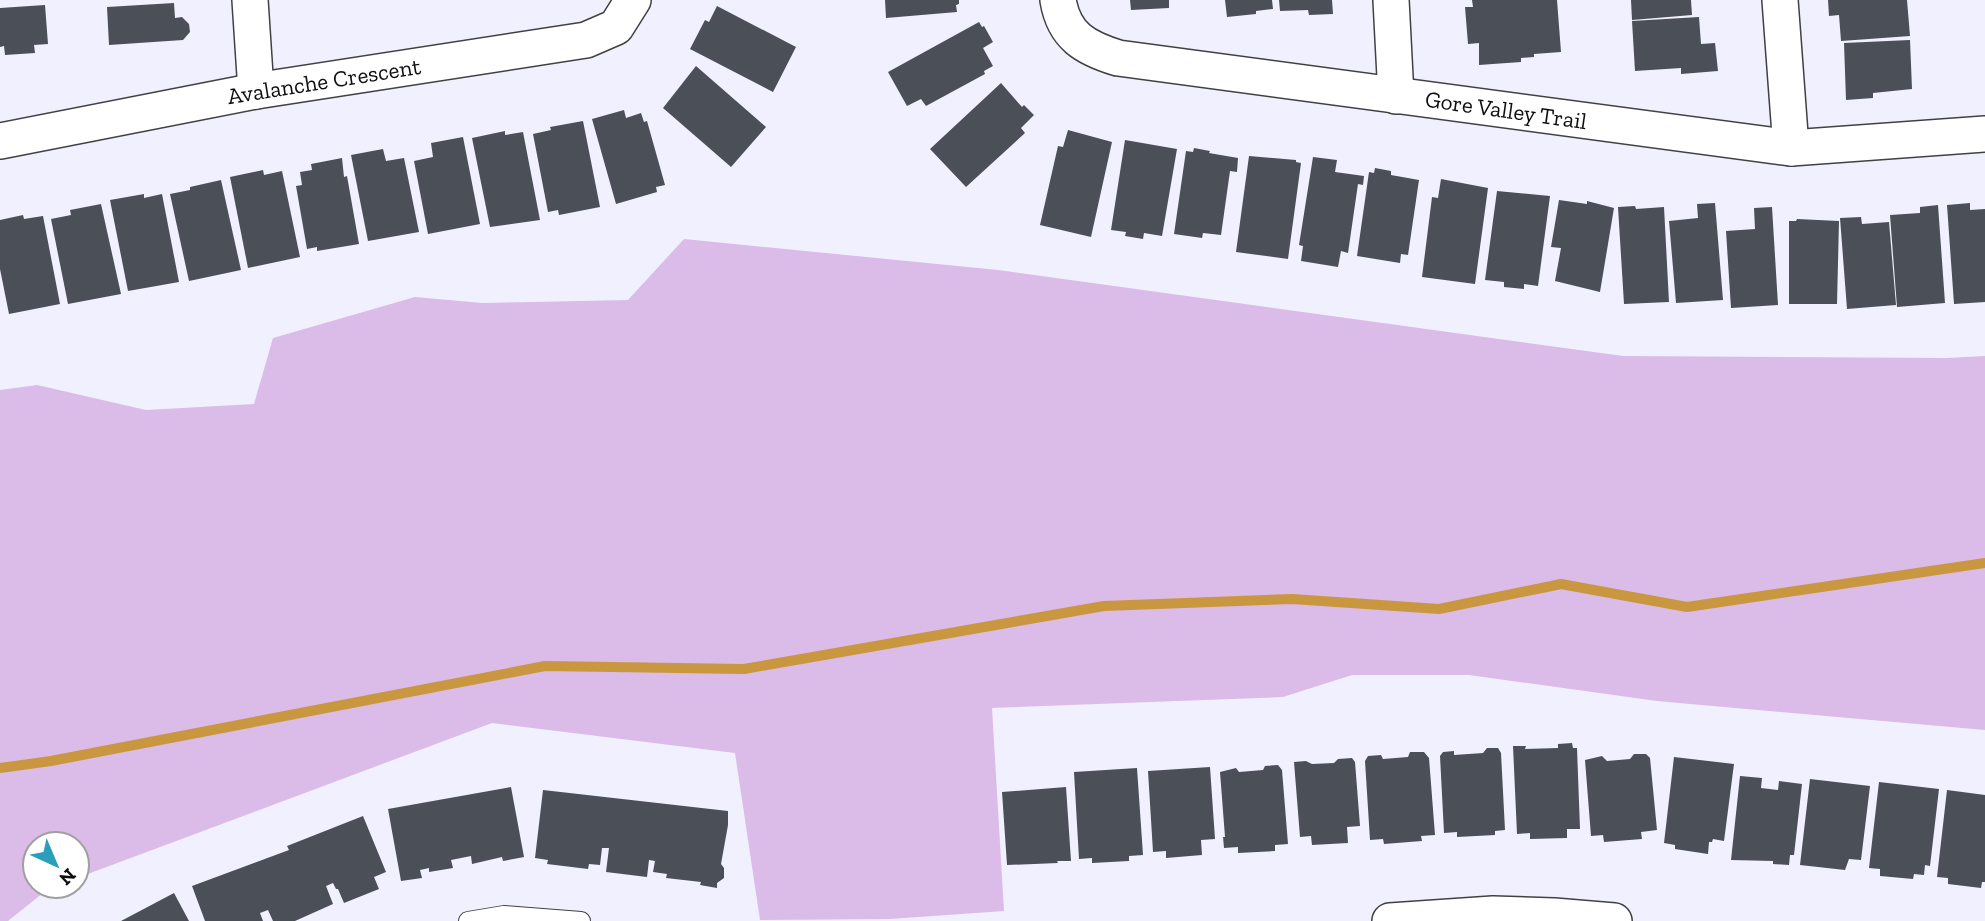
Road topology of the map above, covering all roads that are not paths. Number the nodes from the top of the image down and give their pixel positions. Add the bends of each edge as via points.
1 (250, 0) edge
2 (633, 0) edge
3 (1058, 0) edge
4 (1391, 0) edge
5 (1780, 0) edge
6 (256, 92) junction
7 (1396, 96) junction
8 (1985, 134) edge
9 (0, 141) edge
10 (1791, 148) junction
11 (1493, 918) edge
12 (468, 921) edge
13 (581, 921) edge
14 (1390, 921) edge
15 (1614, 921) edge

1 - 6 street
2 - 6 street, Avalanche Crescent via 616,27 586,40
3 - 7 street, Gore Valley Trail via 1061,17 1076,39 1118,58
4 - 7 street
5 - 10 street
6 - 9 street, Avalanche Crescent
7 - 10 street, Gore Valley Trail
8 - 10 street, Gore Valley Trail
11 - 14 street
11 - 15 street via 1554,916
12 - 13 lane via 504,915

